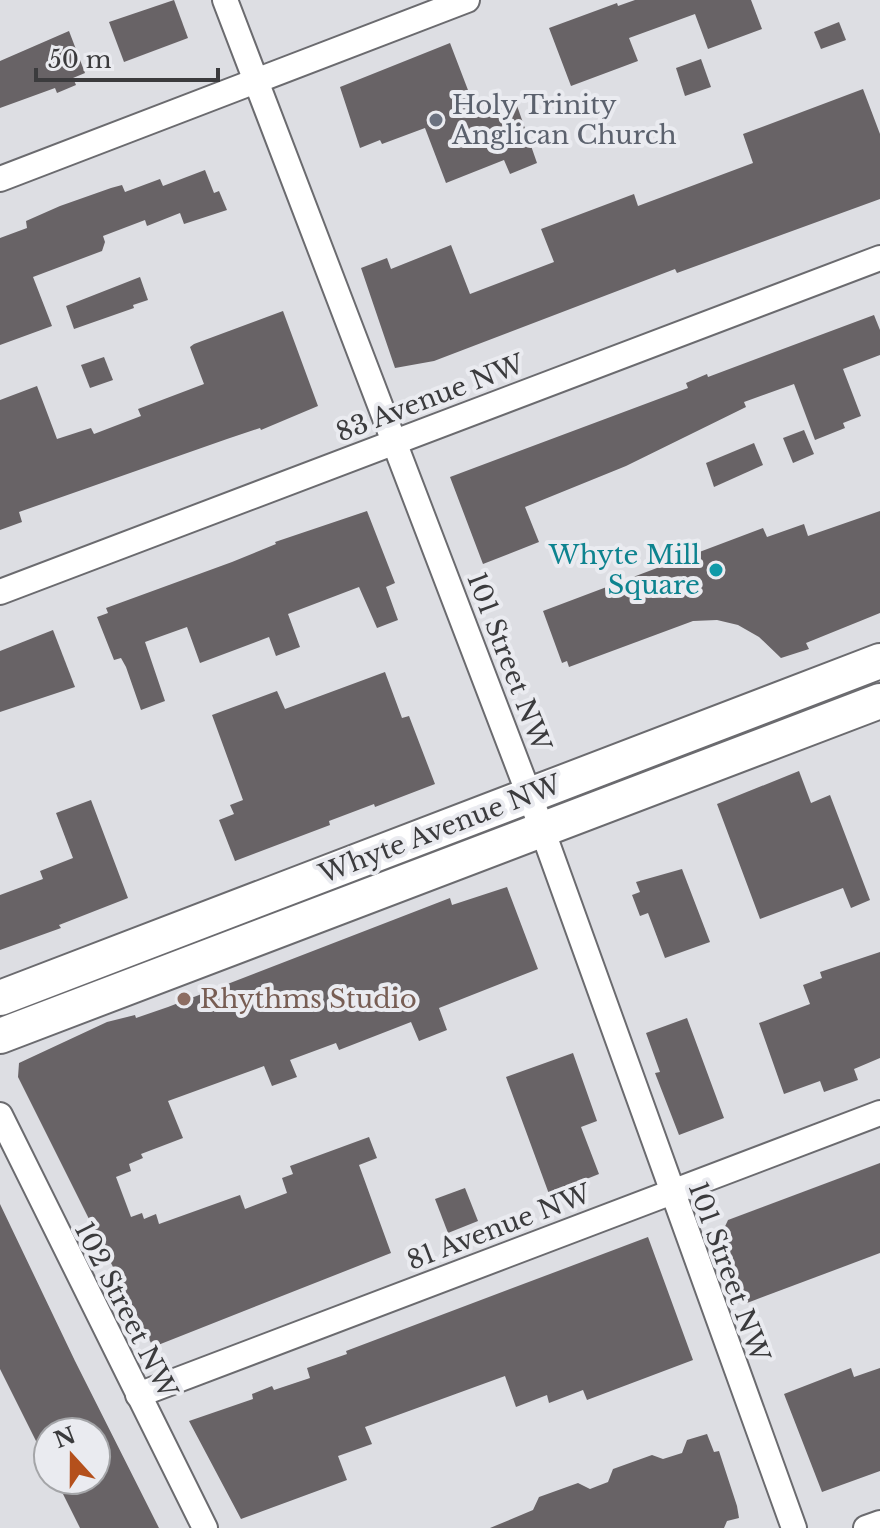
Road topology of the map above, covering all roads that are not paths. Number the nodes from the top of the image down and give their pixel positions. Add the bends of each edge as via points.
1 (225, 0) edge
2 (467, 0) edge
3 (257, 81) junction
4 (0, 179) edge
5 (880, 258) edge
6 (394, 442) junction
7 (0, 592) edge
8 (880, 661) edge
9 (880, 701) edge
10 (529, 795) junction
11 (541, 830) junction
12 (0, 998) edge
13 (0, 1036) edge
14 (880, 1113) edge
15 (0, 1115) edge
16 (670, 1192) junction
17 (138, 1395) junction
18 (880, 1523) edge
19 (205, 1528) edge
20 (794, 1528) edge
21 (866, 1528) edge

1 - 3 street, 101 Street NW
2 - 3 street
3 - 4 street
3 - 6 street, 101 Street NW
5 - 6 street, 83 Avenue NW
6 - 7 street, 83 Avenue NW
6 - 10 street, 101 Street NW
8 - 10 main road, Whyte Avenue NW
9 - 11 main road, Whyte Avenue NW
10 - 11 street, 101 Street NW
10 - 12 main road, Whyte Avenue NW
11 - 13 main road, Whyte Avenue NW
11 - 16 street, 101 Street NW
14 - 16 street, 81 Avenue NW
15 - 17 street, 102 Street NW
16 - 17 street, 81 Avenue NW
16 - 20 street, 101 Street NW
17 - 19 street, 102 Street NW
18 - 21 street

